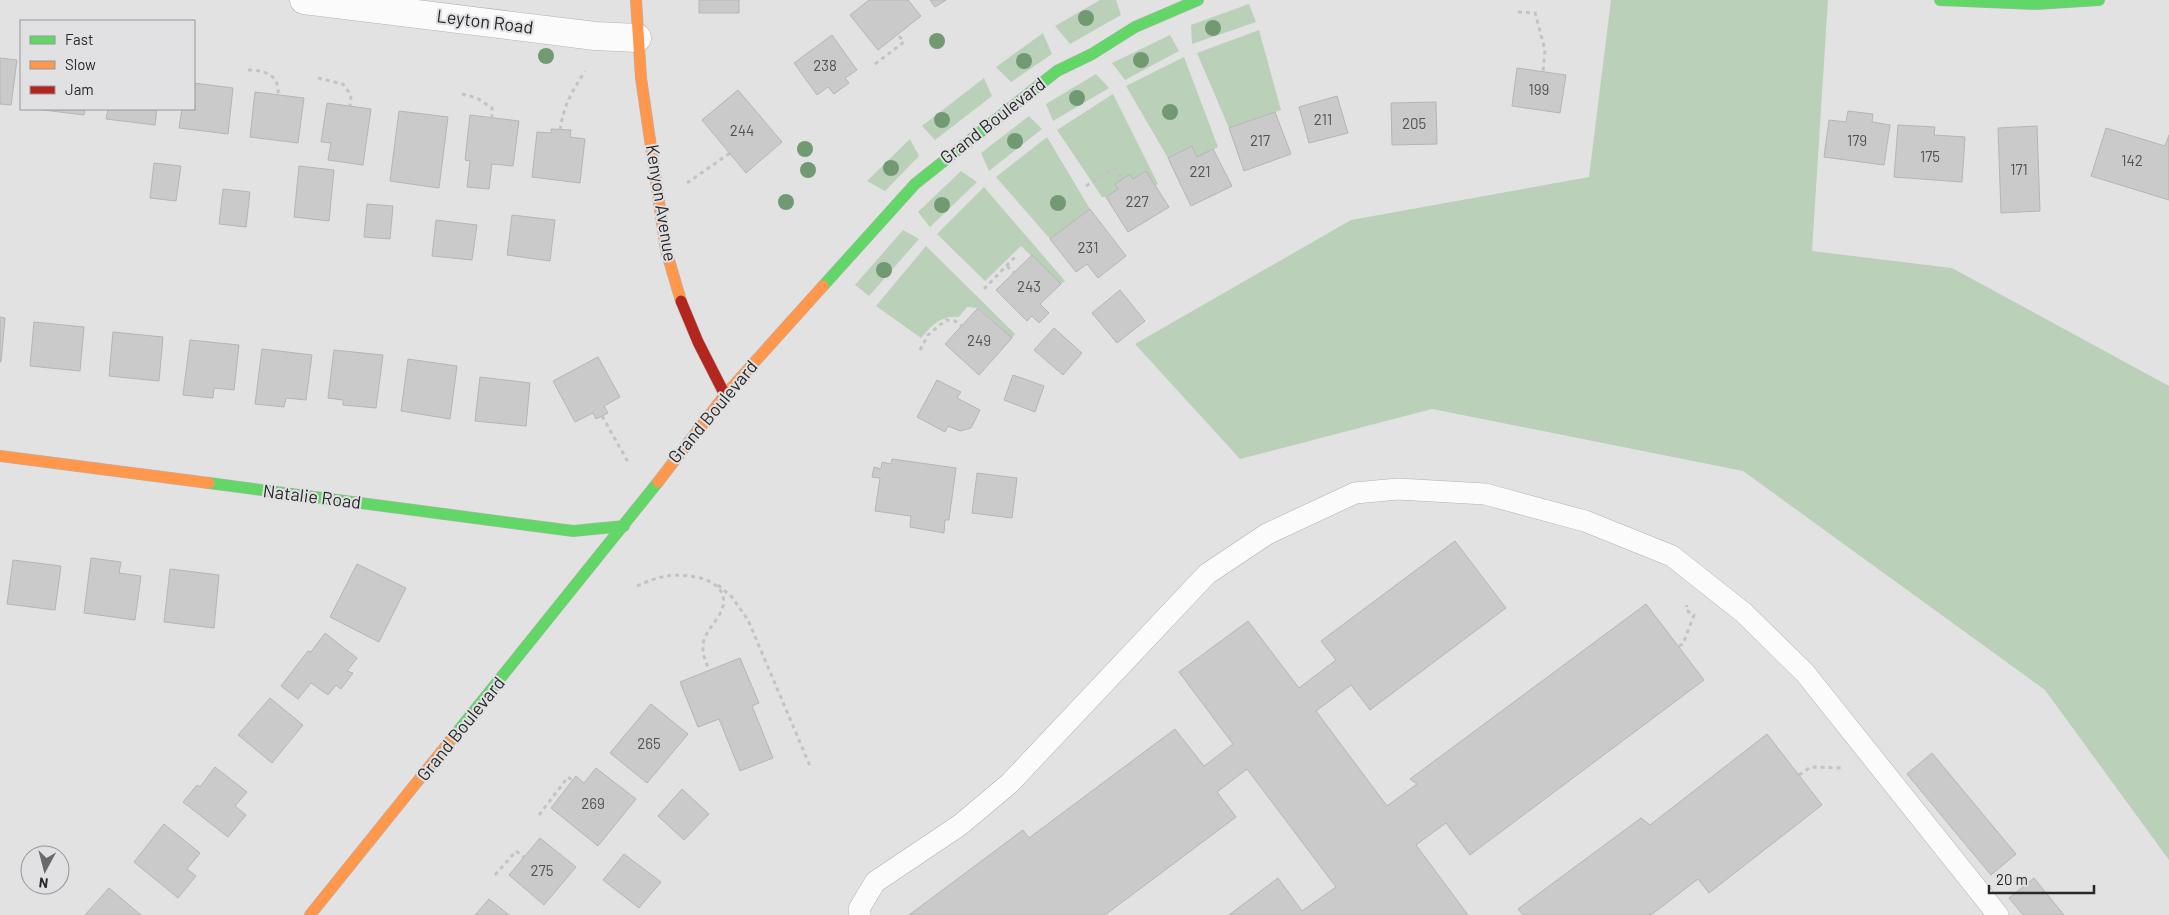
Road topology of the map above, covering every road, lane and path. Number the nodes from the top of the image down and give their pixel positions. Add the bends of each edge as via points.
1 (304, 0) edge
2 (636, 0) edge
3 (1198, 0) edge
4 (1940, 0) edge
5 (2099, 0) edge
6 (1518, 12) dead end
7 (898, 35) dead end
8 (637, 38) junction
9 (875, 64) dead end
10 (248, 70) dead end
11 (585, 71) dead end
12 (1543, 72) dead end
13 (318, 78) dead end
14 (278, 94) dead end
15 (462, 94) dead end
16 (350, 106) dead end
17 (492, 118) dead end
18 (560, 130) dead end
19 (730, 153) dead end
20 (1122, 179) dead end
21 (1086, 186) dead end
22 (657, 187) junction
23 (1017, 255) dead end
24 (1006, 266) junction
25 (1014, 273) dead end
26 (984, 289) dead end
27 (962, 326) dead end
28 (920, 350) dead end
29 (725, 395) junction
30 (602, 416) dead end
31 (0, 456) edge
32 (628, 462) dead end
33 (624, 526) junction
34 (1697, 576) junction
35 (718, 585) junction
36 (637, 586) dead end
37 (1679, 646) dead end
38 (709, 670) dead end
39 (810, 766) dead end
40 (1799, 775) dead end
41 (1887, 776) junction
42 (572, 781) dead end
43 (539, 815) dead end
44 (524, 856) dead end
45 (495, 875) dead end
46 (310, 915) edge
47 (860, 915) edge
48 (1998, 915) edge

1 - 8 street, Leyton Road via 595,36
2 - 8 street, Kenyon Avenue
3 - 29 street, Grand Boulevard via 1134,27 1092,54 1057,71 958,148 915,184
4 - 5 street via 2036,4
6 - 12 path via 1535,13 1544,50
7 - 9 path via 904,42
8 - 22 street, Kenyon Avenue
10 - 14 path via 259,70 276,79
11 - 18 path via 564,107
13 - 16 path via 343,84 351,95
15 - 17 path via 487,102 492,108
19 - 22 path via 691,183
20 - 21 path via 1114,168
22 - 29 street, Kenyon Avenue via 666,250 680,298
23 - 24 path
24 - 25 path
24 - 26 path
27 - 28 path via 946,320 928,335
29 - 33 street, Grand Boulevard
30 - 32 path
31 - 33 street, Natalie Road via 573,531
33 - 46 street, Grand Boulevard
34 - 37 path via 1686,610 1694,615 1683,644
34 - 41 lane via 1744,613 1805,672
34 - 47 lane via 1672,556 1586,521 1485,494 1398,489 1355,493 1267,534 1207,574 1010,783 960,825 875,882 859,909
35 - 36 path via 706,579 682,575 660,576
35 - 38 path via 723,597 719,616 704,641 703,653
35 - 39 path via 732,597 748,620
40 - 41 path via 1811,767 1845,768 1858,786 1873,786
41 - 48 lane
42 - 43 path via 568,777
44 - 45 path via 516,851

